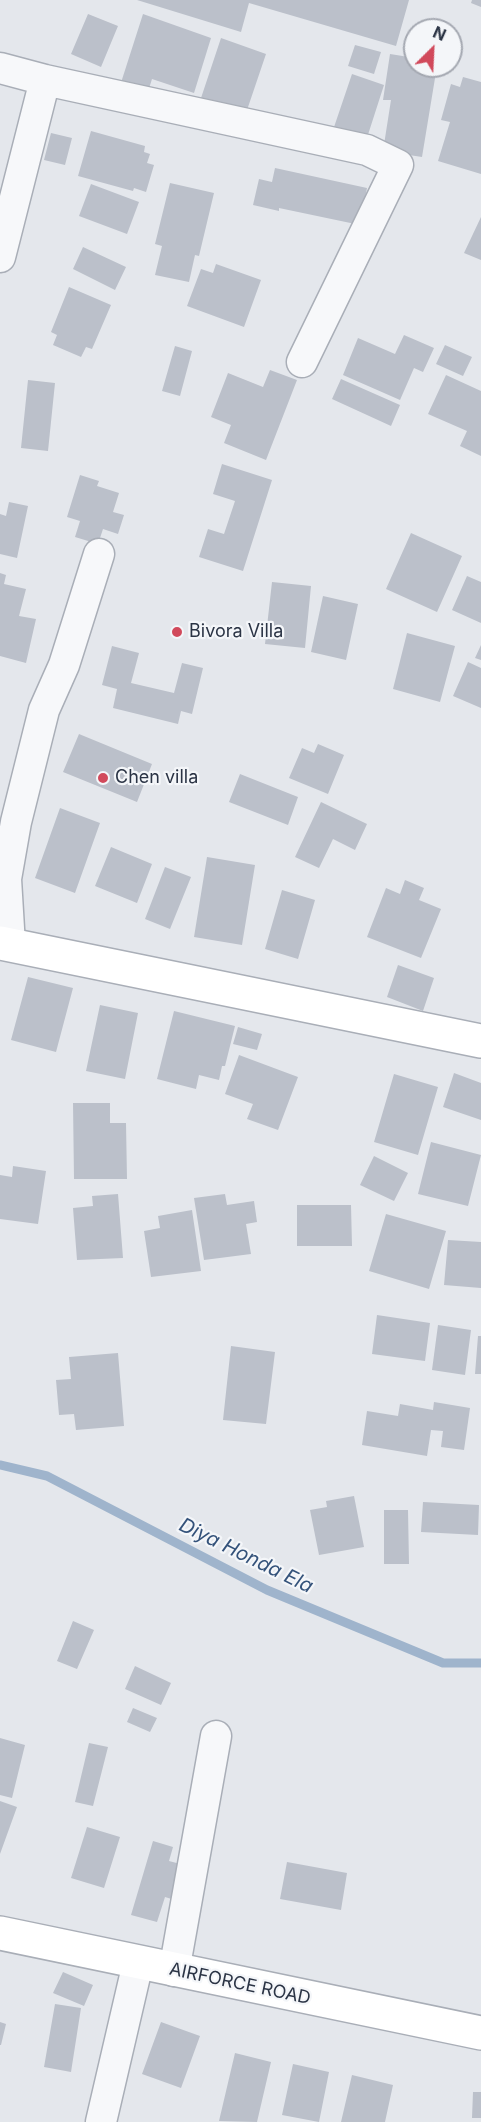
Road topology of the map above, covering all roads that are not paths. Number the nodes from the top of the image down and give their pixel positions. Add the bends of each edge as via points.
1 (0, 68) edge
2 (45, 80) junction
3 (0, 257) edge
4 (302, 362) dead end
5 (99, 554) dead end
6 (5, 944) edge
7 (481, 1041) edge
8 (216, 1736) dead end
9 (0, 1934) edge
10 (138, 1963) junction
11 (174, 1971) junction
12 (481, 2033) edge
13 (101, 2122) edge

1 - 2 street
2 - 3 street
2 - 4 street via 367,150 398,165
5 - 6 street via 44,710 16,822 6,879
6 - 7 street
8 - 11 street
9 - 10 street, AIRFORCE ROAD
10 - 11 street, AIRFORCE ROAD
10 - 13 street
11 - 12 street, AIRFORCE ROAD

